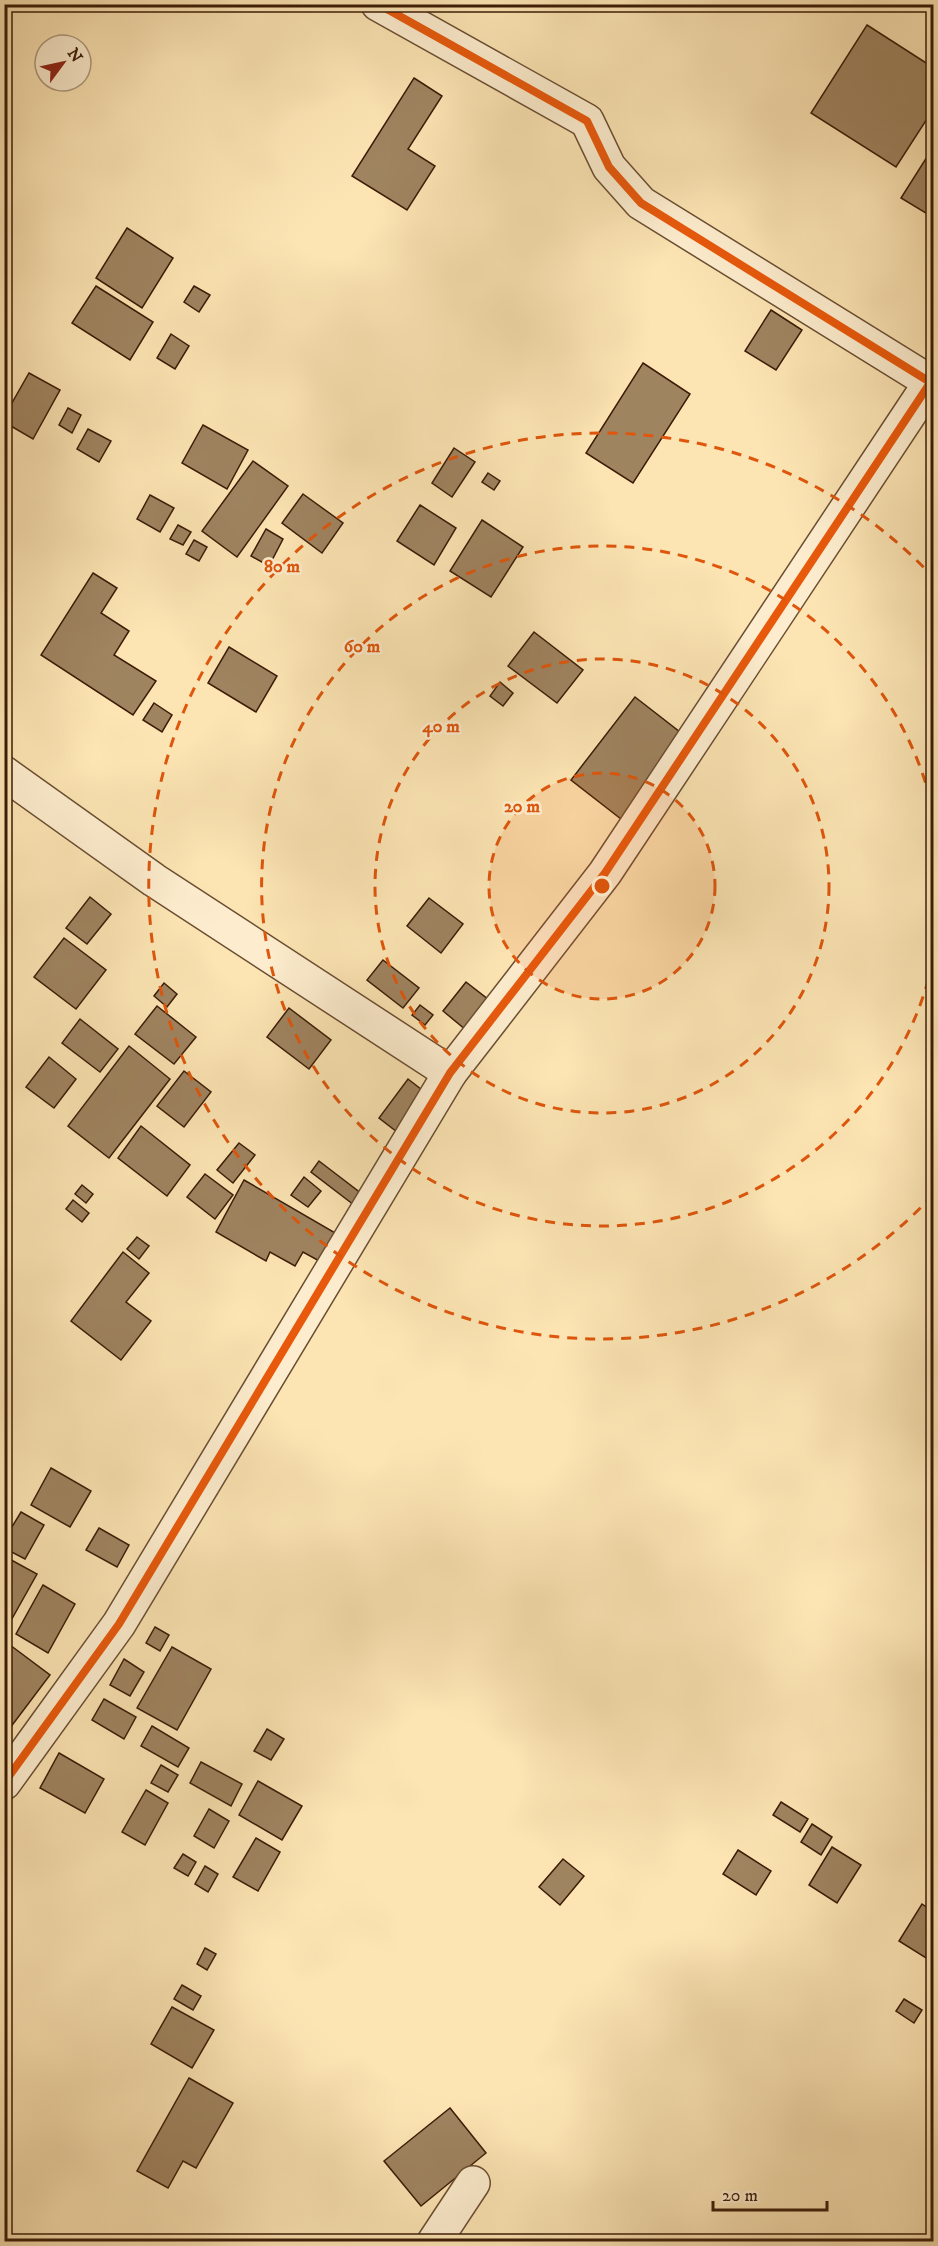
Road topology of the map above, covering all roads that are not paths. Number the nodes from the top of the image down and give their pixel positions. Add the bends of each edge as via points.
1 (378, 4) edge
2 (932, 379) edge
3 (4, 773) edge
4 (450, 1073) junction
5 (4, 1783) edge
6 (472, 2183) dead end
7 (434, 2241) edge

1 - 2 street via 587,121 609,167 640,203
2 - 4 street via 605,873
3 - 4 street via 154,880
4 - 5 street via 119,1624
6 - 7 street

